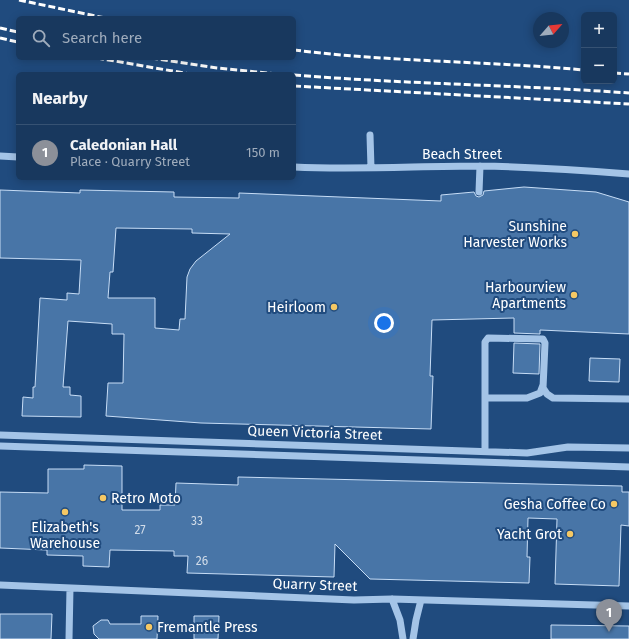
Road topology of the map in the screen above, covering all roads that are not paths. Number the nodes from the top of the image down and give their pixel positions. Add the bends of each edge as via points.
1 (370, 135) dead end
2 (0, 156) edge
3 (16, 157) edge
4 (480, 166) junction
5 (296, 167) edge
6 (371, 168) junction
7 (629, 174) edge
8 (479, 192) dead end
9 (543, 385) junction
10 (484, 398) junction
11 (527, 398) junction
12 (553, 398) junction
13 (629, 399) edge
14 (0, 435) edge
15 (0, 446) edge
16 (629, 448) edge
17 (485, 451) junction
18 (629, 467) edge
19 (0, 586) edge
20 (70, 588) junction
21 (392, 599) junction
22 (421, 600) junction
23 (629, 606) edge
24 (69, 639) edge
25 (403, 639) edge
26 (413, 639) edge

1 - 6 street
2 - 3 street
4 - 6 street, Beach Street
4 - 7 street, Beach Street
4 - 8 street
5 - 6 street, Beach Street
9 - 10 street via 543,339 491,337 485,342
9 - 11 street via 540,393
9 - 12 street via 545,392
10 - 11 street
10 - 17 street
11 - 12 street
12 - 13 street
14 - 17 street, Queen Victoria Street
15 - 18 street, Queen Victoria Street
16 - 17 street, Queen Victoria Street via 568,447 527,453
19 - 20 street, Quarry Street
20 - 21 street, Quarry Street via 354,600
20 - 24 street
21 - 22 street, Quarry Street
21 - 25 street via 400,620
22 - 23 street, Quarry Street
22 - 26 street

